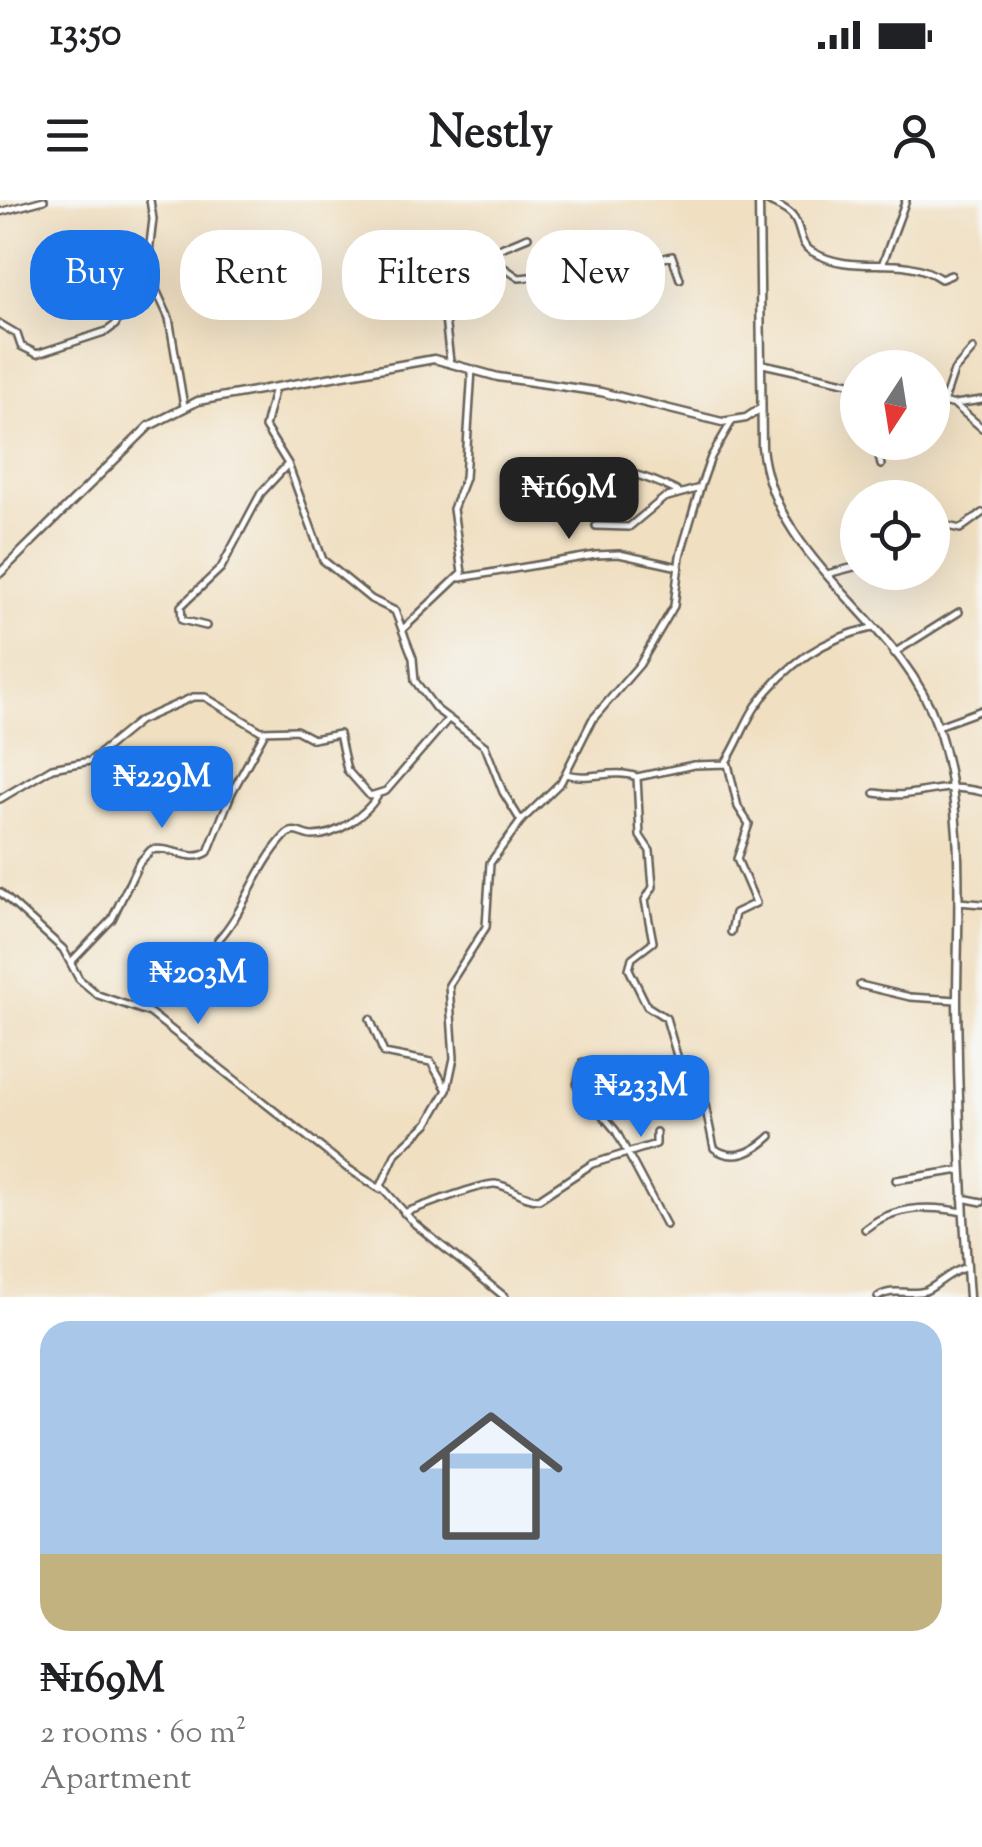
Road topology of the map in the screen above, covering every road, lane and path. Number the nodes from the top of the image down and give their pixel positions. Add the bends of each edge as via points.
1 (14, 200) edge
2 (44, 200) edge
3 (150, 200) edge
4 (763, 200) edge
5 (906, 200) edge
6 (23, 205) junction
7 (0, 212) edge
8 (152, 230) edge
9 (882, 265) junction
10 (506, 270) edge
11 (950, 275) dead end
12 (680, 279) dead end
13 (160, 298) edge
14 (119, 320) edge
15 (445, 320) edge
16 (0, 324) edge
17 (973, 349) dead end
18 (450, 362) junction
19 (763, 364) junction
20 (472, 369) junction
21 (840, 381) edge
22 (950, 383) edge
23 (275, 387) junction
24 (982, 400) edge
25 (950, 403) edge
26 (955, 404) junction
27 (184, 406) junction
28 (762, 408) junction
29 (736, 421) junction
30 (982, 428) edge
31 (762, 432) junction
32 (878, 460) edge
33 (288, 464) junction
34 (881, 465) dead end
35 (595, 482) dead end
36 (700, 488) junction
37 (680, 493) junction
38 (982, 513) edge
39 (596, 526) dead end
40 (950, 526) edge
41 (679, 567) junction
42 (840, 570) edge
43 (0, 573) edge
44 (826, 574) junction
45 (460, 578) junction
46 (959, 612) dead end
47 (206, 626) dead end
48 (404, 628) junction
49 (872, 628) junction
50 (893, 654) junction
51 (982, 710) edge
52 (449, 718) junction
53 (937, 726) junction
54 (266, 732) junction
55 (726, 762) junction
56 (566, 774) junction
57 (637, 776) junction
58 (952, 786) junction
59 (982, 792) edge
60 (876, 793) dead end
61 (378, 797) junction
62 (0, 799) edge
63 (522, 821) junction
64 (0, 892) edge
65 (958, 902) junction
66 (982, 904) edge
67 (731, 932) dead end
68 (218, 940) dead end
69 (71, 962) junction
70 (860, 985) dead end
71 (958, 1000) junction
72 (370, 1019) dead end
73 (583, 1062) dead end
74 (448, 1090) junction
75 (656, 1132) dead end
76 (771, 1136) dead end
77 (629, 1154) junction
78 (960, 1170) junction
79 (896, 1180) dead end
80 (382, 1190) junction
81 (962, 1198) junction
82 (982, 1202) edge
83 (963, 1212) junction
84 (404, 1213) junction
85 (666, 1224) dead end
86 (865, 1228) dead end
87 (967, 1267) junction
88 (505, 1297) edge
89 (878, 1297) edge
90 (969, 1297) edge

1 - 6 street
2 - 6 street
3 - 8 street
4 - 9 street via 793,217 810,251 850,266
4 - 19 main road
5 - 9 street
6 - 7 street
9 - 11 street via 914,265 945,280
10 - 12 street via 516,278 624,268 672,256
13 - 27 street
14 - 16 street via 107,331 37,354
15 - 18 street
17 - 22 street
18 - 20 main road
18 - 23 main road via 414,359
19 - 21 street
19 - 28 main road
20 - 29 main road
20 - 45 street via 466,478 453,509
23 - 27 main road
23 - 33 street via 265,427
24 - 26 street
25 - 26 street
26 - 30 street
27 - 43 main road via 149,426
28 - 29 main road
28 - 31 main road
29 - 31 main road
29 - 36 street
31 - 44 main road via 775,500
32 - 34 street
33 - 47 street via 262,493 221,568 181,606 182,620
33 - 48 street via 324,560 371,599 386,603
35 - 37 street via 614,470 653,478
36 - 37 street
36 - 41 street
37 - 39 street via 629,527
38 - 40 street via 960,529
41 - 45 street via 608,555
41 - 56 street via 669,615 640,664 592,720
42 - 44 street
44 - 49 main road
45 - 48 street
46 - 50 street
48 - 52 street via 415,681
49 - 50 main road
49 - 55 street via 819,645 777,681
50 - 53 main road
51 - 53 street
52 - 61 street
52 - 63 street via 485,746
53 - 58 main road
54 - 61 street via 296,730 313,740 339,734 353,780
54 - 62 street via 193,697 139,722 90,761 52,768
54 - 69 street via 208,852 195,857 151,850 112,919
55 - 57 street
55 - 67 street via 748,824 736,854 756,904 735,914
56 - 57 street
56 - 63 street
57 - 76 street via 640,836 650,850 653,887 645,900 654,942 629,968 647,1006 666,1018 680,1066 695,1077 714,1148 740,1155
58 - 59 street
58 - 60 street via 898,797
58 - 65 main road
61 - 68 street via 346,824 317,836 286,836
63 - 74 street via 490,863 486,928 449,985 454,1058
64 - 69 street
65 - 66 street
65 - 71 main road
69 - 80 street via 98,995 150,1013
70 - 71 street
71 - 78 main road
72 - 74 street via 384,1053 431,1062
73 - 77 street via 578,1085
74 - 80 street via 428,1124 396,1153
75 - 77 street via 656,1144
77 - 84 street via 592,1164 540,1199 481,1185
77 - 85 street
78 - 79 street
78 - 81 main road
80 - 84 street
81 - 82 street
81 - 83 main road
83 - 86 street via 914,1208
83 - 87 main road
84 - 88 street
87 - 89 street via 946,1273 926,1290
87 - 90 main road

